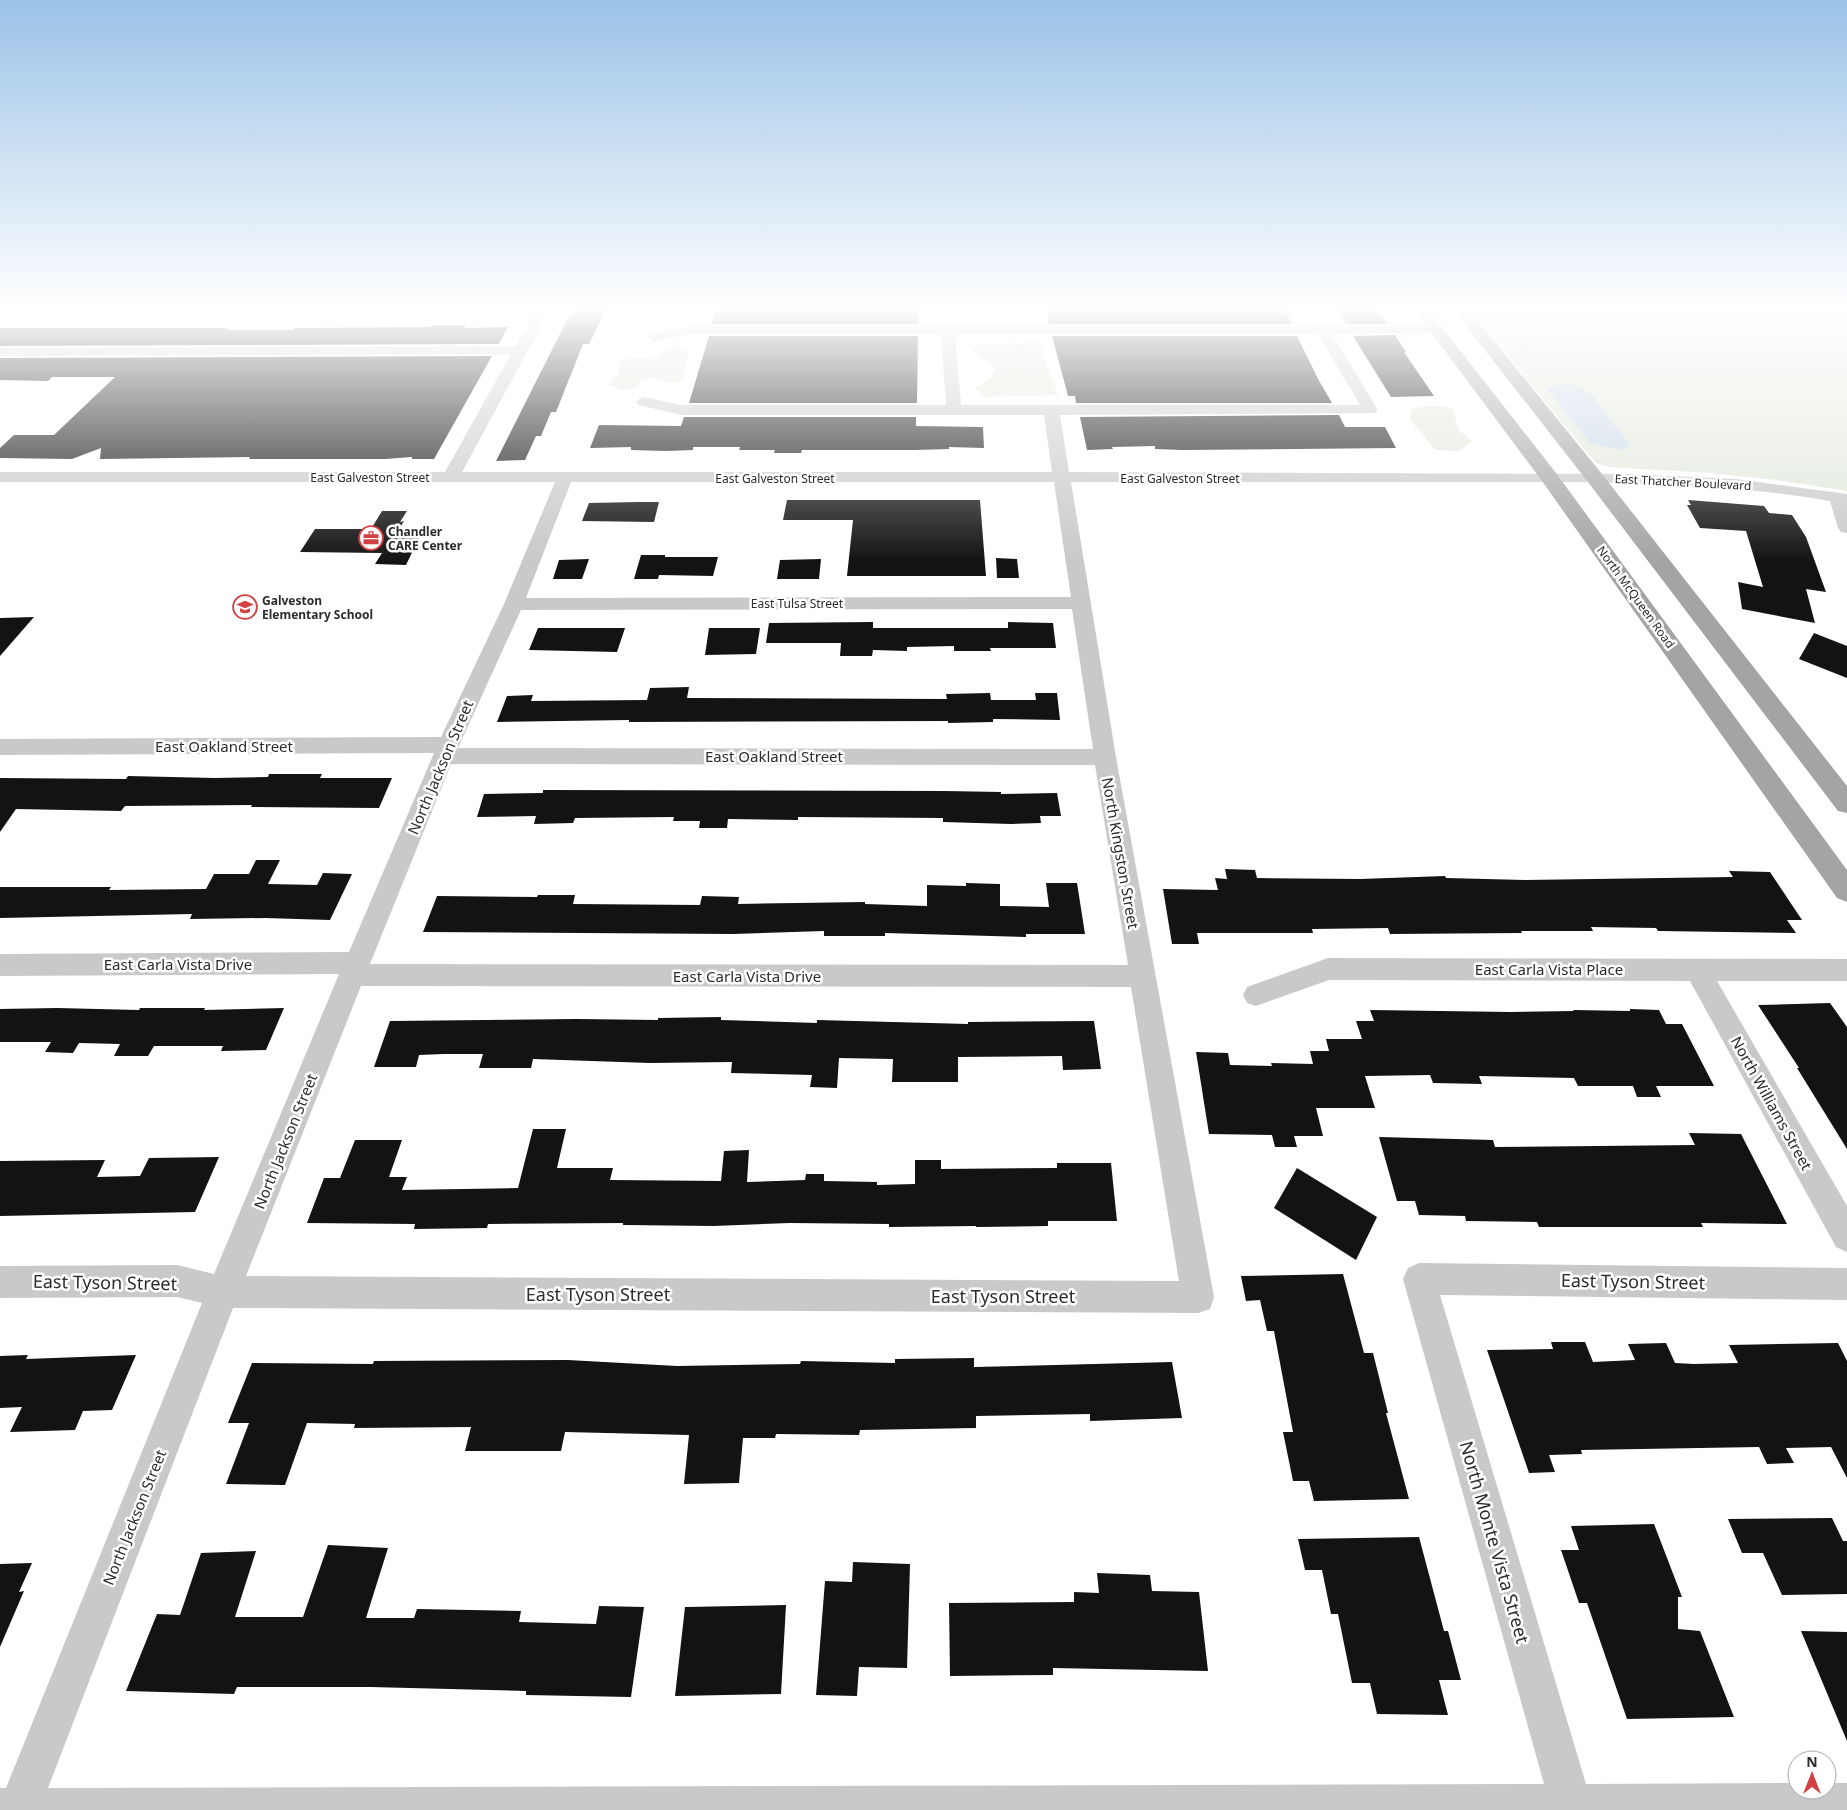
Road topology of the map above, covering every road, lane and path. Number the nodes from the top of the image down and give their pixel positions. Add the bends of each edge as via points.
1 (497, 392) edge
2 (953, 392) edge
3 (1360, 392) edge
4 (1484, 392) edge
5 (1527, 392) edge
6 (644, 402) dead end
7 (1051, 409) junction
8 (954, 410) junction
9 (0, 477) edge
10 (451, 477) junction
11 (565, 477) junction
12 (1549, 477) junction
13 (1061, 478) junction
14 (1596, 478) junction
15 (1842, 498) edge
16 (1847, 528) edge
17 (1080, 603) junction
18 (514, 604) junction
19 (0, 747) edge
20 (446, 751) junction
21 (1105, 757) junction
22 (1847, 804) edge
23 (1847, 891) edge
24 (0, 965) edge
25 (354, 969) junction
26 (1696, 969) junction
27 (1847, 970) edge
28 (1142, 976) junction
29 (1256, 995) dead end
30 (1847, 1236) edge
31 (1419, 1279) joint
32 (0, 1282) edge
33 (1847, 1284) edge
34 (223, 1292) junction
35 (1198, 1297) joint
36 (1571, 1804) junction
37 (1847, 1804) edge
38 (12, 1810) edge

1 - 10 street
2 - 8 street
3 - 7 street via 1370,410
4 - 12 main road, North McQueen Road
5 - 14 main road
6 - 8 street via 682,410
7 - 8 street
7 - 13 street, North Kingston Street
9 - 10 street, East Galveston Street
10 - 11 street, East Galveston Street
11 - 13 street, East Galveston Street
11 - 18 street, North Jackson Street
12 - 13 street, East Galveston Street
12 - 14 street, East Thatcher Boulevard
12 - 23 main road, North McQueen Road
13 - 17 street, North Kingston Street
14 - 15 street, East Thatcher Boulevard via 1725,483
14 - 22 main road
15 - 16 street
17 - 18 street, East Tulsa Street
17 - 21 street, North Kingston Street
18 - 20 street, North Jackson Street
19 - 20 street, East Oakland Street
20 - 21 street, East Oakland Street
20 - 25 street, North Jackson Street
21 - 28 street, North Kingston Street
24 - 25 street, East Carla Vista Drive
25 - 28 street, East Carla Vista Drive
25 - 34 street, North Jackson Street
26 - 27 street, East Carla Vista Place
26 - 29 street, East Carla Vista Place via 1328,969
26 - 30 street, North Williams Street
28 - 35 street, North Kingston Street
31 - 33 street, East Tyson Street
31 - 36 street, North Monte Vista Street
32 - 34 street, East Tyson Street via 177,1281
34 - 35 street, East Tyson Street
34 - 38 street, North Jackson Street
36 - 37 street
36 - 38 street

